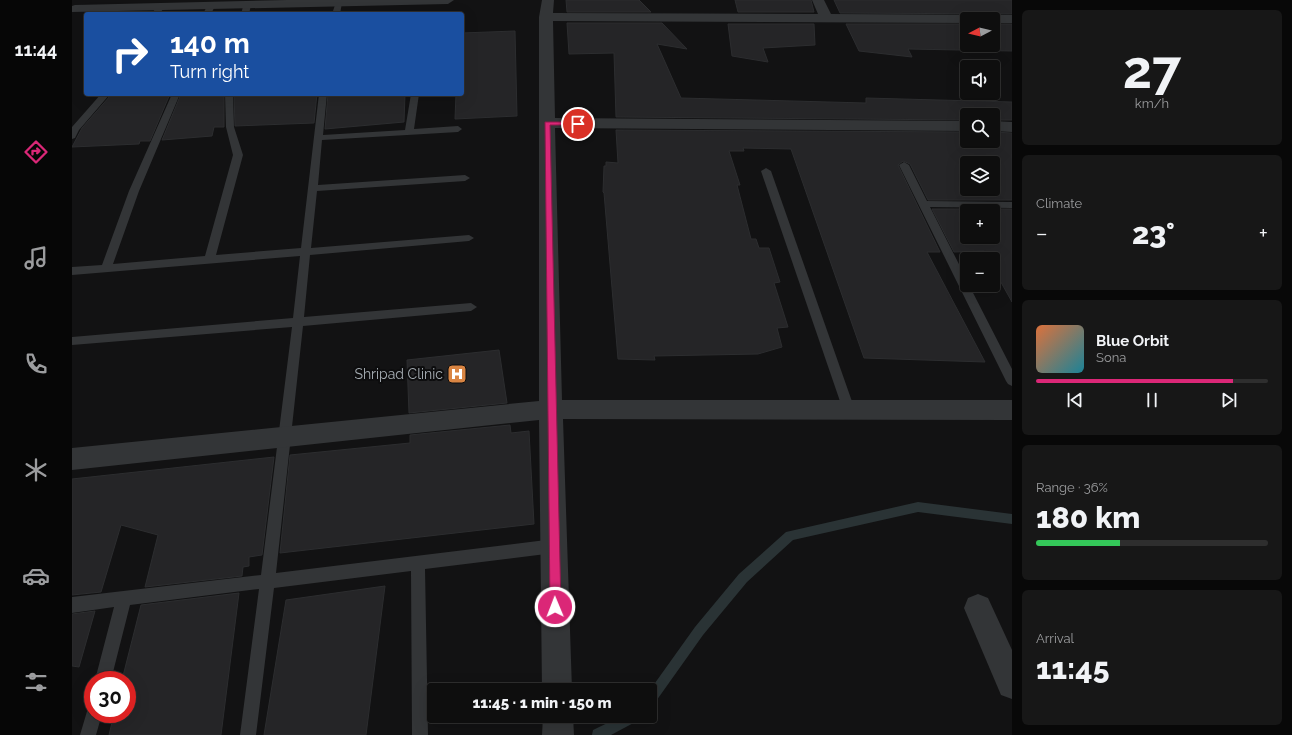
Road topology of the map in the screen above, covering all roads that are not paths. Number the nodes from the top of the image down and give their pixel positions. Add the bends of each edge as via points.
1 (448, 0) edge
2 (818, 0) edge
3 (162, 7) edge
4 (337, 8) edge
5 (547, 8) edge
6 (76, 9) dead end
7 (246, 9) edge
8 (209, 10) edge
9 (826, 18) junction
10 (960, 19) edge
11 (1000, 19) edge
12 (1012, 19) edge
13 (104, 96) edge
14 (175, 96) edge
15 (229, 96) edge
16 (323, 96) edge
17 (415, 96) edge
18 (547, 123) junction
19 (960, 126) edge
20 (1000, 126) edge
21 (1012, 127) edge
22 (458, 129) dead end
23 (409, 132) junction
24 (72, 136) edge
25 (318, 138) junction
26 (904, 165) dead end
27 (766, 171) dead end
28 (465, 178) dead end
29 (312, 188) junction
30 (924, 204) junction
31 (1012, 205) edge
32 (468, 238) dead end
33 (305, 252) junction
34 (209, 260) junction
35 (106, 268) junction
36 (72, 271) edge
37 (471, 306) dead end
38 (297, 320) junction
39 (72, 341) edge
40 (1012, 382) edge
41 (551, 409) junction
42 (849, 410) junction
43 (1012, 410) edge
44 (285, 437) junction
45 (72, 459) edge
46 (554, 546) junction
47 (418, 562) junction
48 (267, 581) junction
49 (124, 599) junction
50 (72, 605) edge
51 (978, 608) dead end
52 (104, 671) edge
53 (557, 683) edge
54 (1012, 684) edge
55 (91, 723) edge
56 (558, 723) edge
57 (88, 735) edge
58 (248, 735) edge
59 (420, 735) edge
60 (558, 735) edge

1 - 4 street
2 - 9 street
3 - 6 street
3 - 8 street
4 - 7 street
5 - 9 street
5 - 18 street
7 - 8 street
9 - 10 street
11 - 12 street
13 - 24 lane via 75,129
14 - 35 lane via 134,191
15 - 34 lane via 230,127 238,155
16 - 25 lane
17 - 23 lane
18 - 19 street
18 - 41 street
20 - 21 street
22 - 23 lane
23 - 25 lane
25 - 29 lane
26 - 30 lane
27 - 42 lane
28 - 29 lane
29 - 33 lane
30 - 31 lane
30 - 40 lane
32 - 33 lane
33 - 34 lane
33 - 38 lane
34 - 35 lane
35 - 36 lane
37 - 38 lane
38 - 39 lane
38 - 44 lane
41 - 42 street
41 - 44 street
41 - 46 street
42 - 43 street
44 - 45 street
44 - 48 lane
46 - 47 lane
46 - 53 street
47 - 48 lane
47 - 59 lane
48 - 49 lane
48 - 58 lane
49 - 50 lane
49 - 52 lane
51 - 54 street
55 - 57 lane
56 - 60 street

